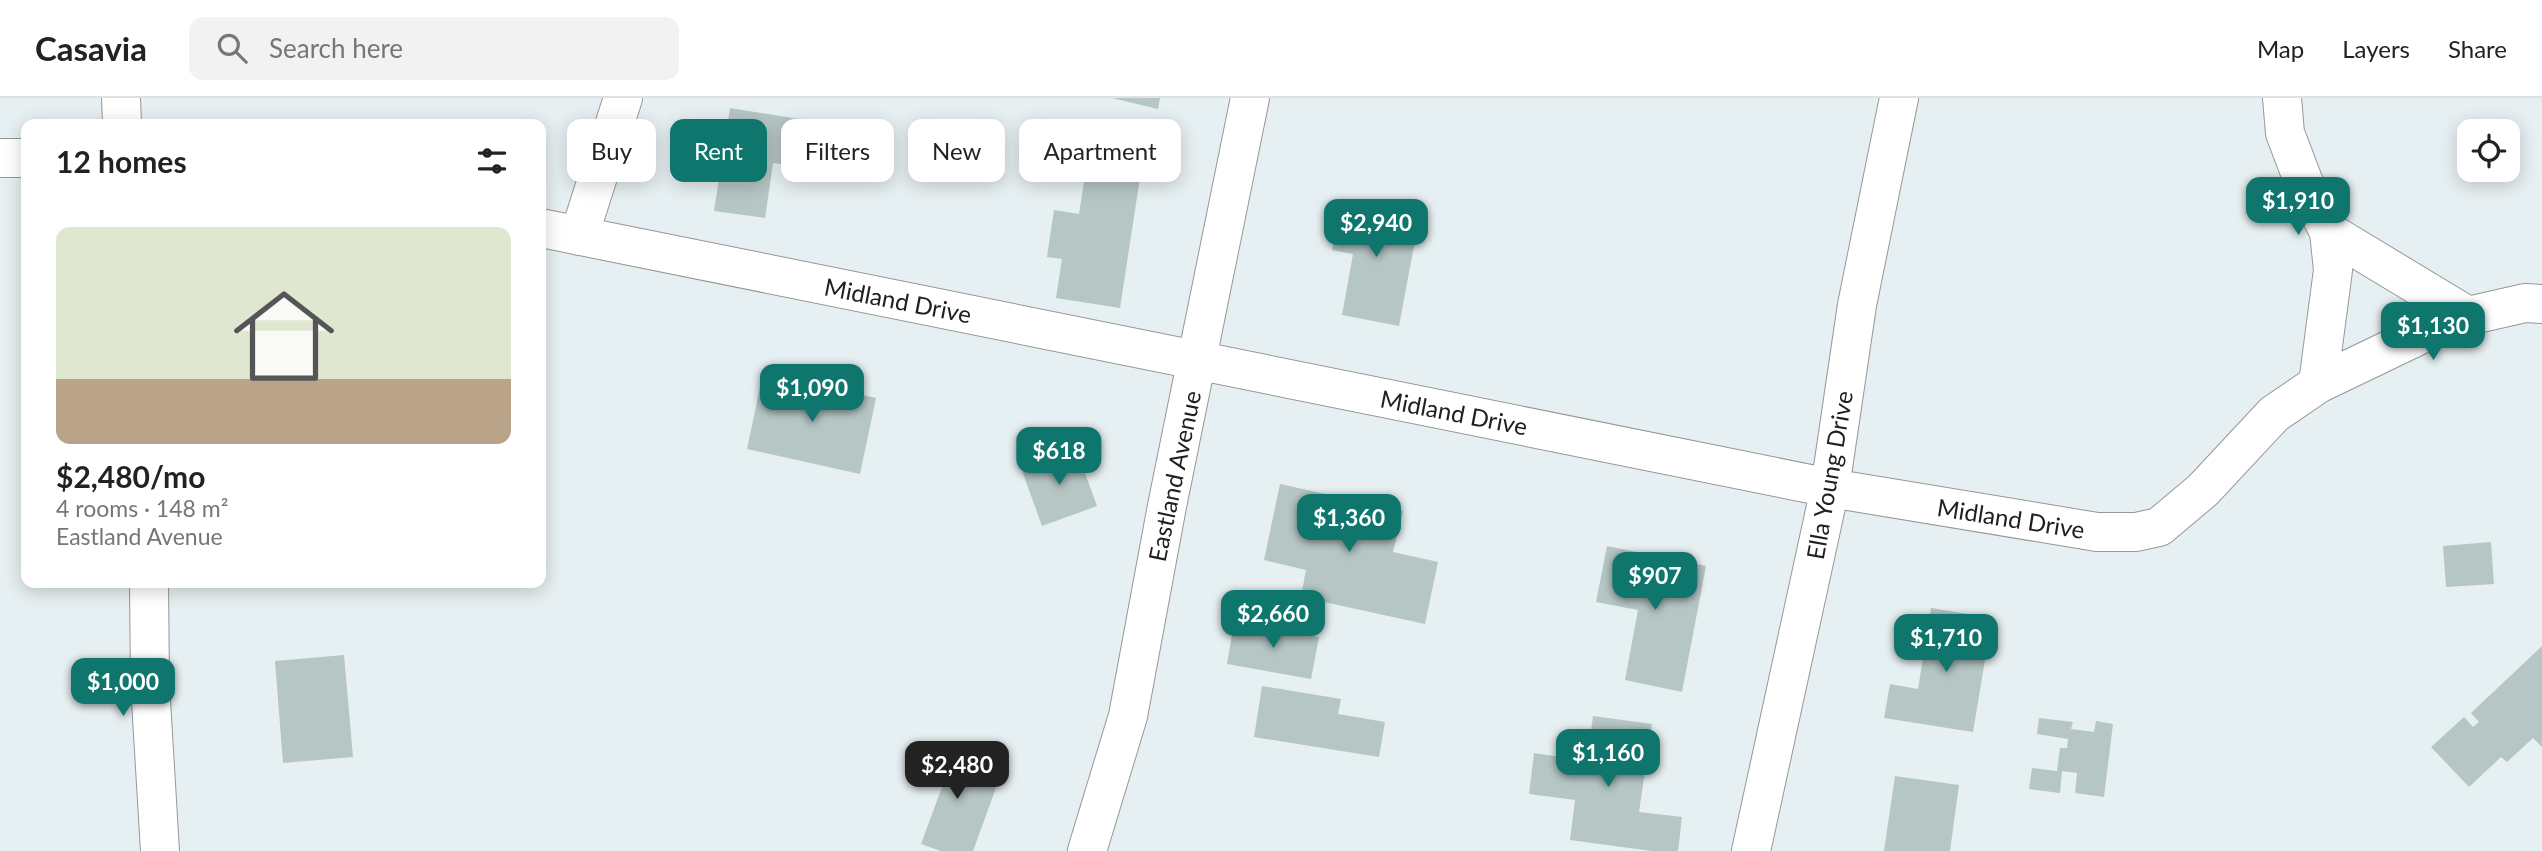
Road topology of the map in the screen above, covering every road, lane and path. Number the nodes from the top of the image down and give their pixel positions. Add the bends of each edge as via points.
1 (121, 98) edge
2 (623, 98) edge
3 (1250, 98) edge
4 (1899, 98) edge
5 (2281, 98) edge
6 (122, 119) edge
7 (0, 158) edge
8 (21, 158) edge
9 (546, 229) edge
10 (2329, 232) junction
11 (579, 236) junction
12 (2542, 304) edge
13 (2468, 316) junction
14 (1198, 360) junction
15 (2318, 384) junction
16 (1830, 488) junction
17 (149, 588) edge
18 (160, 851) edge
19 (1087, 851) edge
20 (1751, 851) edge

1 - 6 street
2 - 11 street
3 - 14 street, Eastland Avenue
4 - 16 street, Ella Young Drive via 1857,306
5 - 10 street via 2285,133
7 - 8 street
9 - 11 street, Midland Drive
10 - 13 street
10 - 15 street via 2333,270
11 - 14 street, Midland Drive
12 - 13 street, Midland Drive via 2525,303
13 - 15 street, Midland Drive
14 - 16 street, Midland Drive
14 - 19 street, Eastland Avenue via 1128,716
15 - 16 street, Midland Drive via 2274,414 2159,527 2136,533 2097,532
16 - 20 street, Ella Young Drive
17 - 18 street

